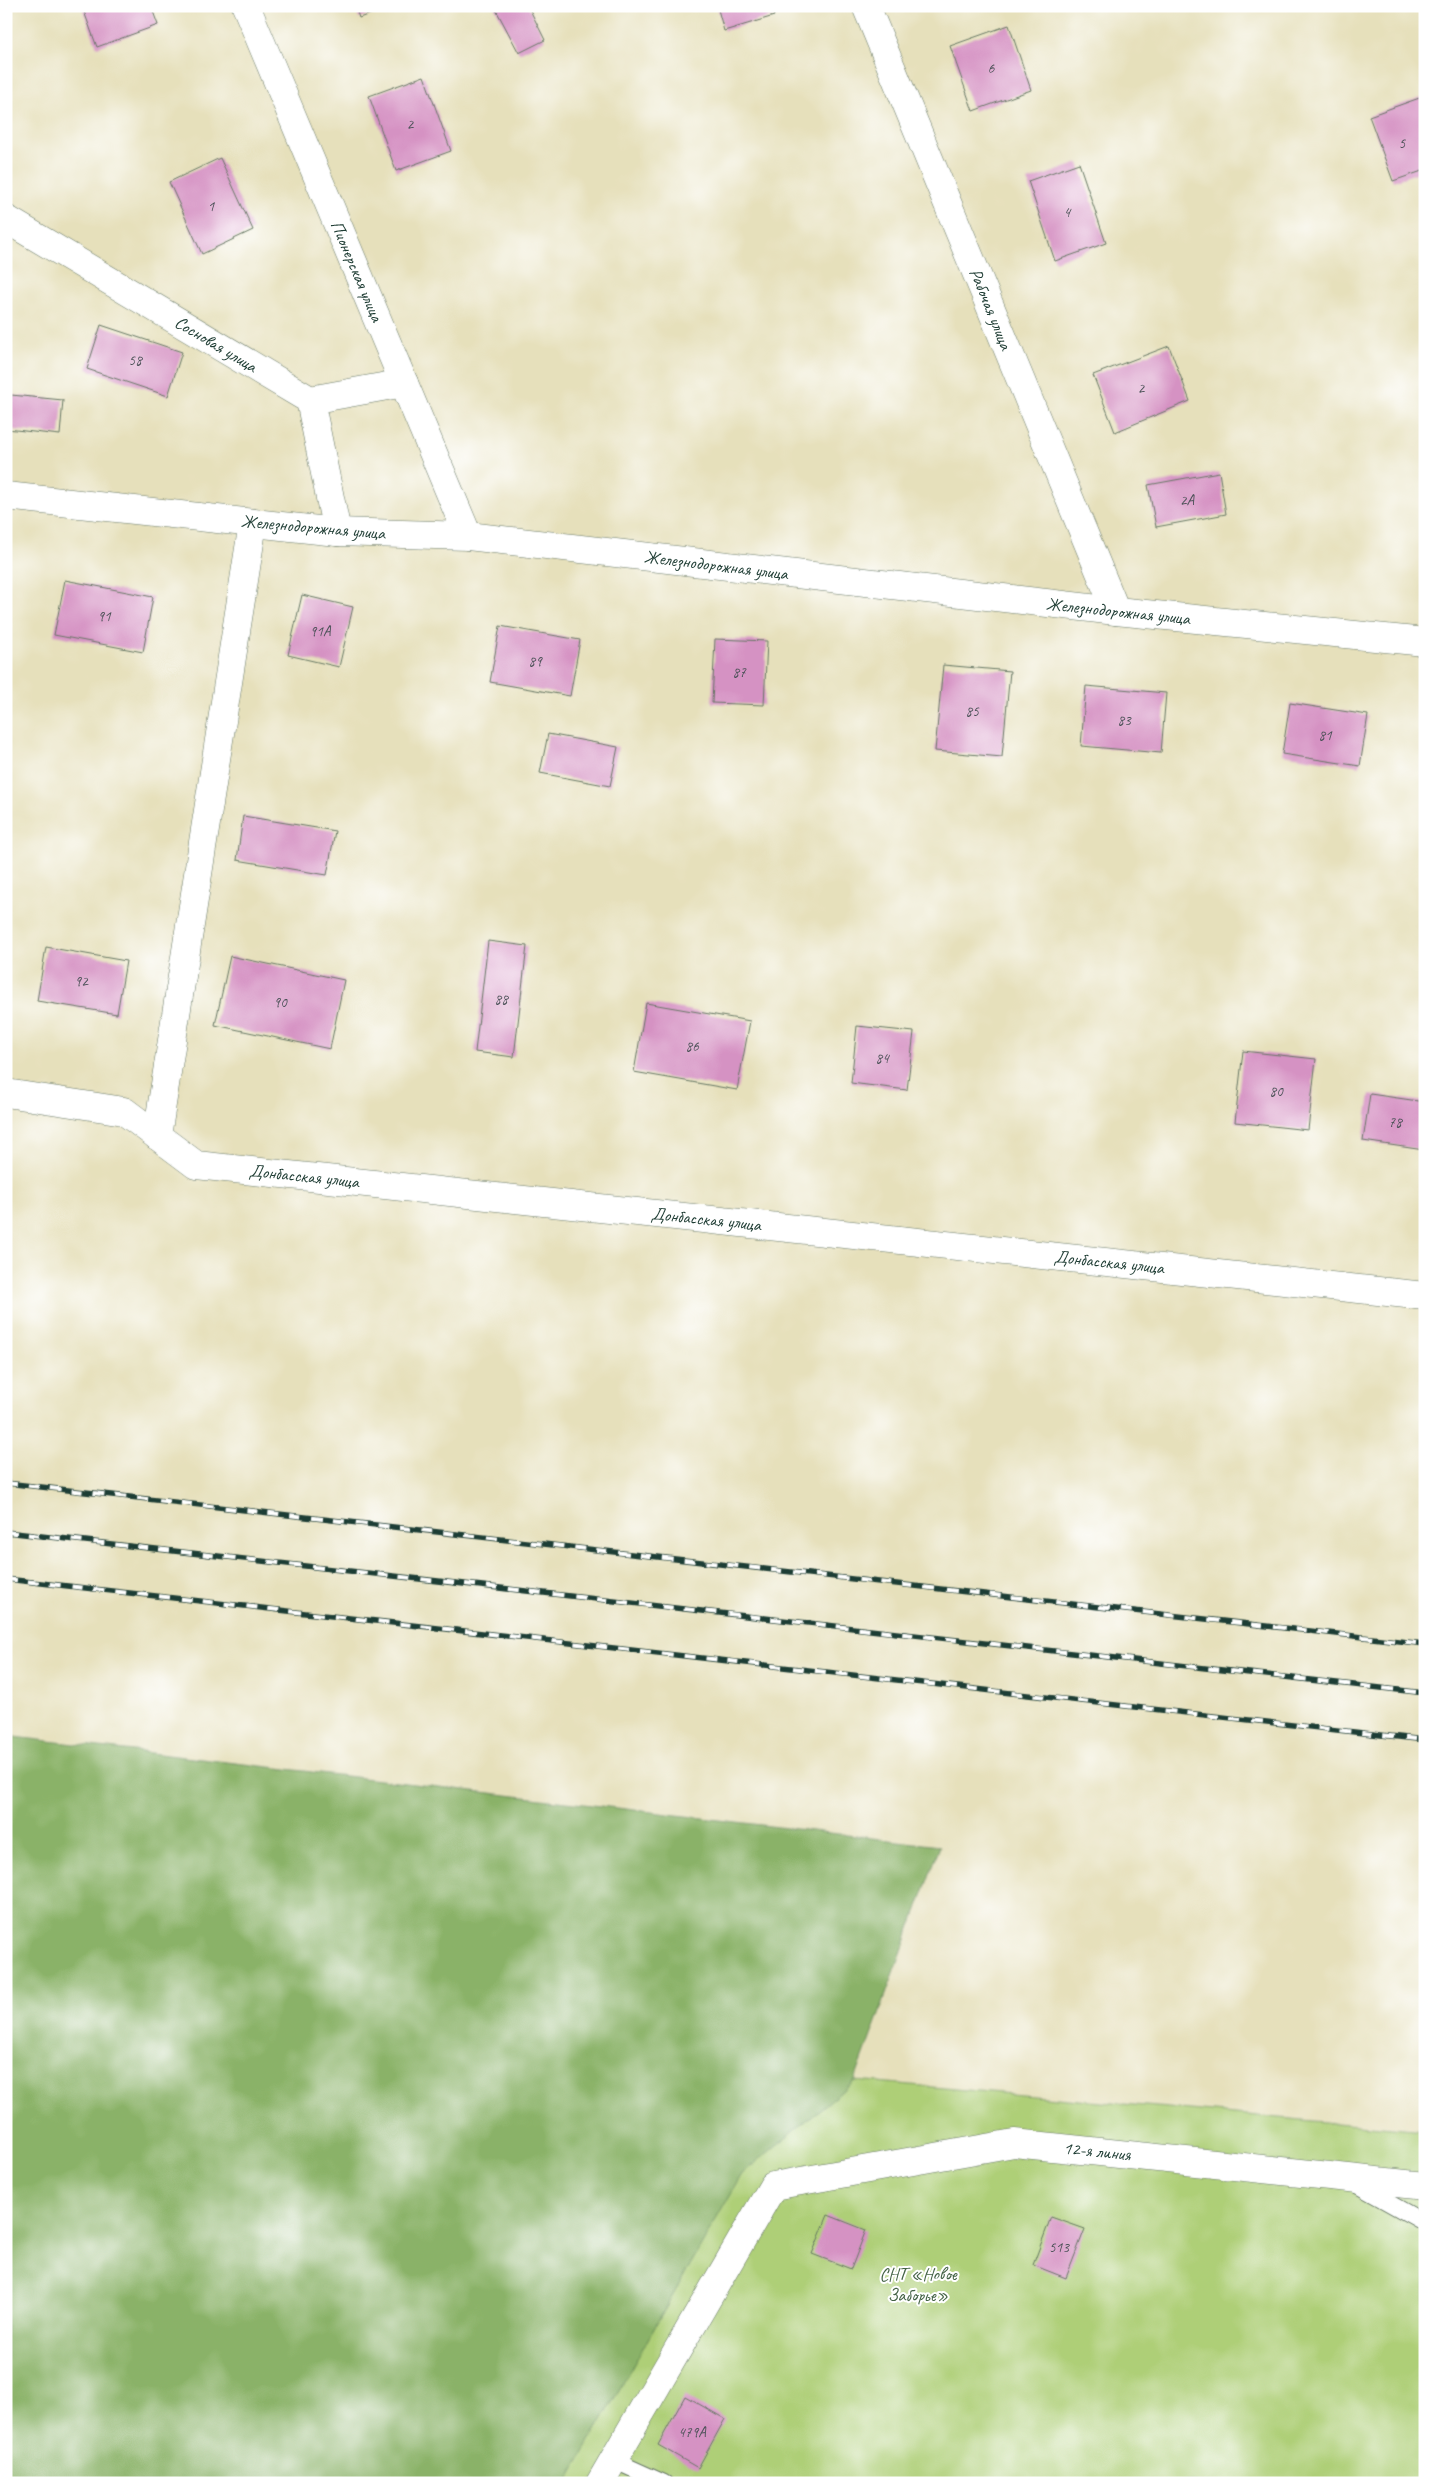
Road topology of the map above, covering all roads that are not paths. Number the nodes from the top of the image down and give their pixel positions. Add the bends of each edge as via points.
1 (246, 6) edge
2 (866, 6) edge
3 (6, 219) edge
4 (404, 383) junction
5 (310, 400) junction
6 (6, 496) edge
7 (253, 523) junction
8 (337, 532) junction
9 (468, 536) junction
10 (1116, 612) junction
11 (1425, 642) edge
12 (6, 1093) edge
13 (157, 1136) junction
14 (1425, 1296) edge
15 (1354, 2178) junction
16 (1425, 2186) edge
17 (1425, 2222) edge
18 (607, 2471) edge
19 (664, 2483) edge

1 - 4 street, Пионерская улица
2 - 10 street, Рабочая улица
3 - 5 street, Сосновая улица
4 - 5 street
4 - 9 street, Пионерская улица
5 - 8 street
6 - 7 street, Железнодорожная улица
7 - 8 street, Железнодорожная улица
7 - 13 street
8 - 9 street, Железнодорожная улица
9 - 10 street, Железнодорожная улица
10 - 11 street, Железнодорожная улица
12 - 13 street, Донбасская улица via 124,1111
13 - 14 street, Донбасская улица via 196,1165
15 - 16 street, 12-я линия
15 - 17 lane via 1356,2184
15 - 18 street, 12-я линия via 1014,2143 773,2186
18 - 19 lane

